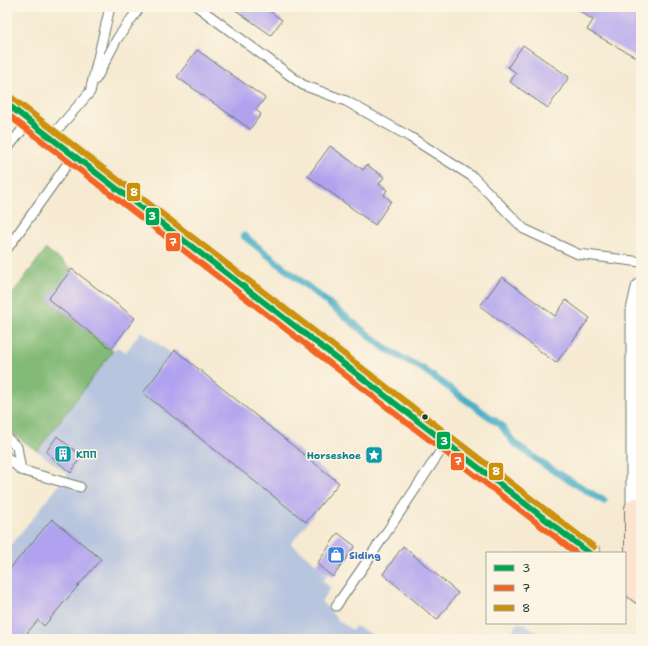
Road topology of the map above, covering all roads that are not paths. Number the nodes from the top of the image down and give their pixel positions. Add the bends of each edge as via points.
1 (110, 7) edge
2 (140, 7) edge
3 (198, 7) edge
4 (90, 92) junction
5 (7, 104) edge
6 (29, 121) junction
7 (50, 138) junction
8 (7, 149) edge
9 (73, 156) junction
10 (7, 249) edge
11 (641, 262) edge
12 (641, 288) edge
13 (7, 438) edge
14 (446, 443) junction
15 (7, 457) edge
16 (22, 470) junction
17 (80, 487) dead end
18 (636, 509) joint
19 (588, 552) edge
20 (631, 585) edge
21 (336, 606) dead end

1 - 4 lane
2 - 4 lane via 117,39
3 - 11 lane via 304,85 346,101 473,177 524,230 578,254
4 - 7 lane
5 - 6 street
6 - 7 street
6 - 8 lane
7 - 9 street
9 - 10 lane
9 - 14 street
12 - 18 street via 636,310
13 - 16 lane via 17,447
14 - 19 street
14 - 21 lane
15 - 16 lane
16 - 17 lane
18 - 20 street via 636,554

